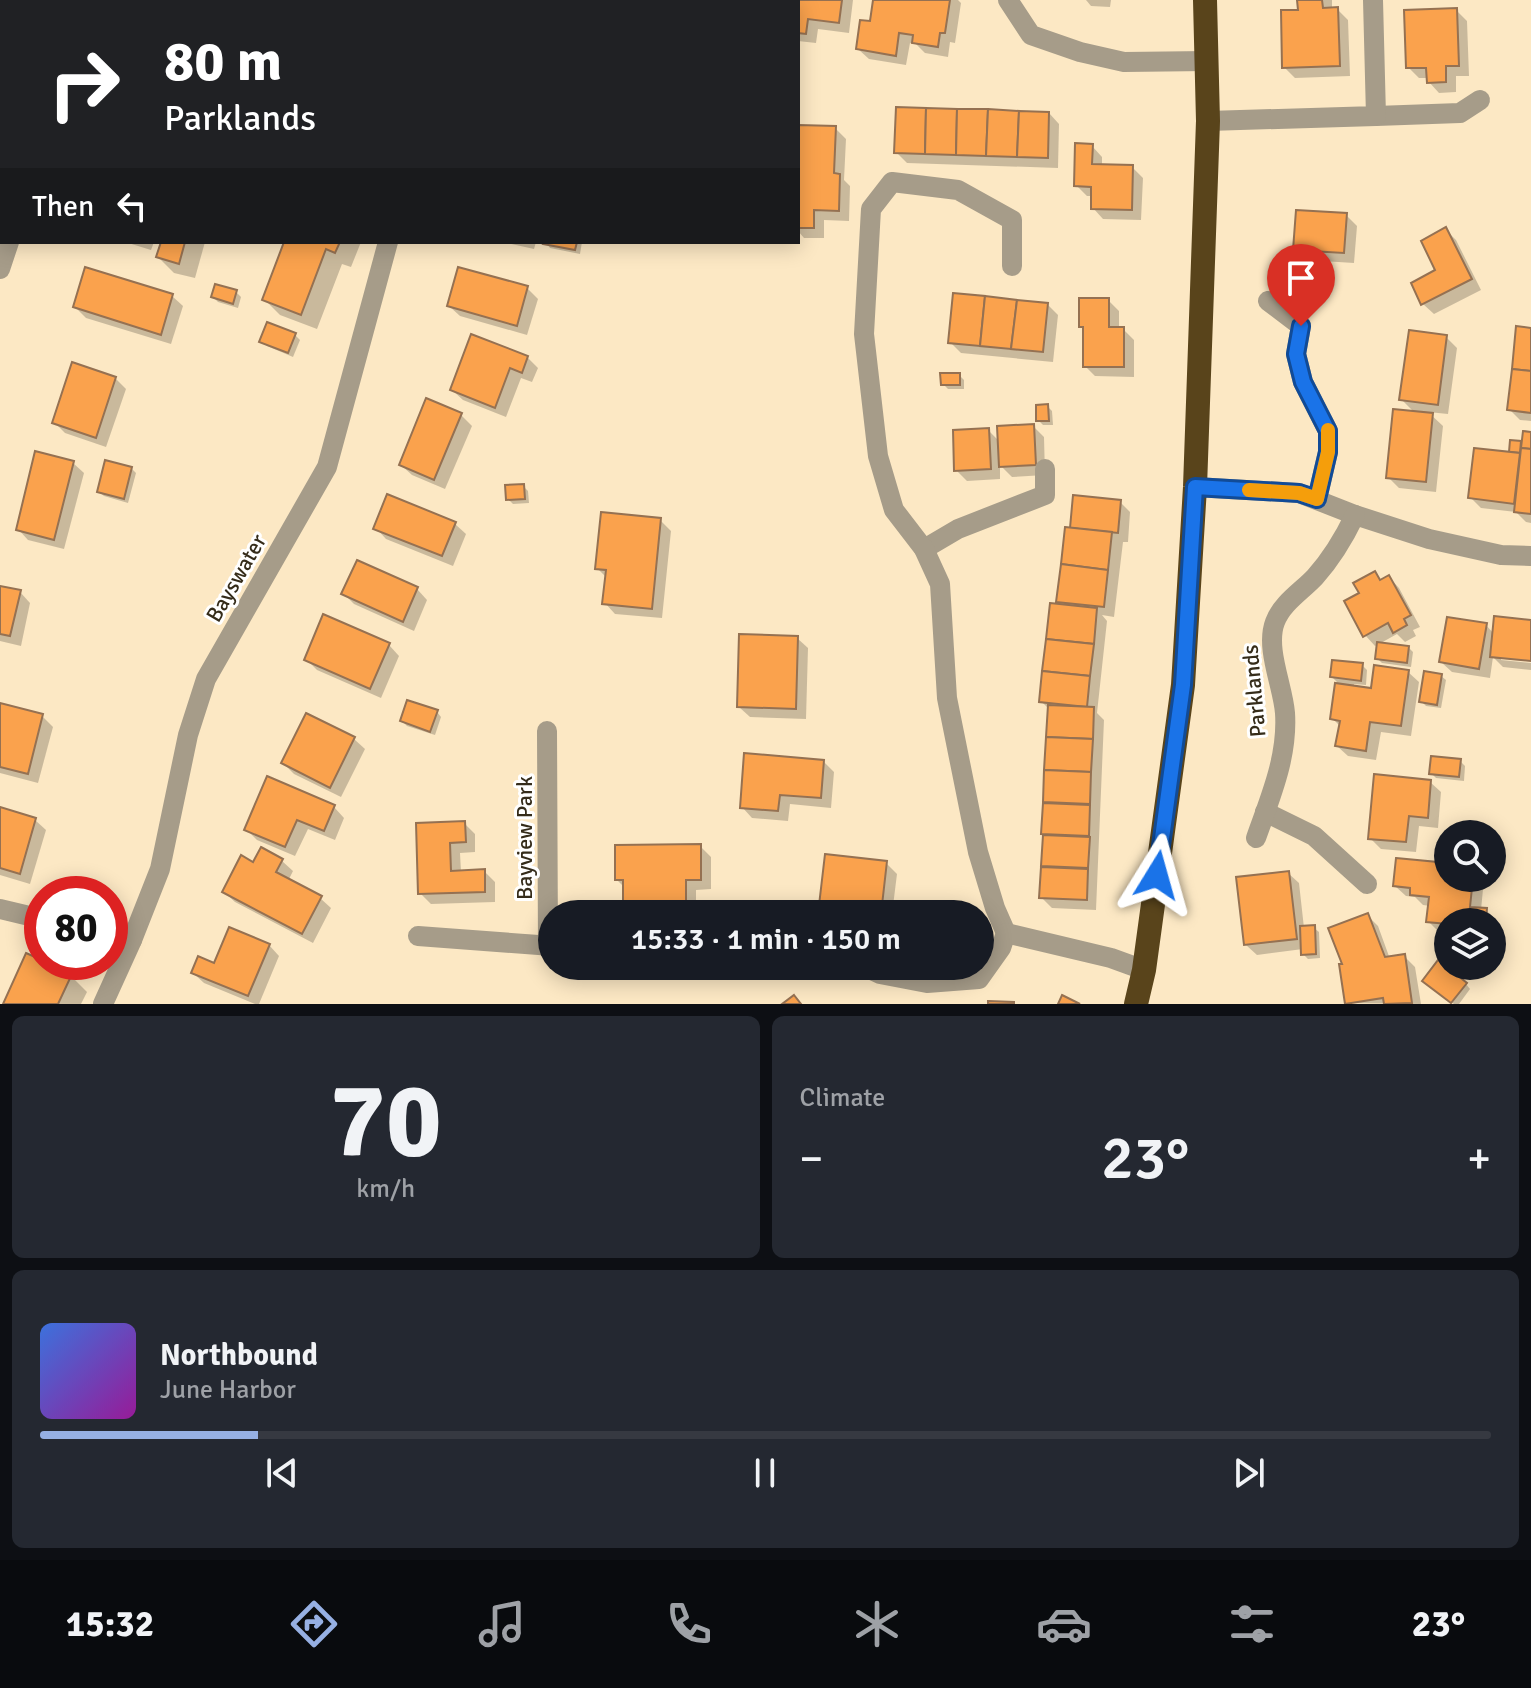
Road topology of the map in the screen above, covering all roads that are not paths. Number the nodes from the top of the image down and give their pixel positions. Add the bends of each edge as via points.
1 (1008, 0) edge
2 (1205, 0) edge
3 (1373, 0) edge
4 (1207, 61) junction
5 (1480, 100) dead end
6 (1376, 116) junction
7 (1208, 121) junction
8 (8, 244) edge
9 (387, 244) edge
10 (1012, 266) dead end
11 (0, 269) edge
12 (1268, 301) dead end
13 (1045, 469) dead end
14 (1195, 487) junction
15 (1317, 499) junction
16 (1355, 515) junction
17 (924, 549) junction
18 (1531, 556) edge
19 (547, 731) dead end
20 (1265, 812) junction
21 (1256, 838) dead end
22 (1367, 884) dead end
23 (549, 900) edge
24 (0, 909) edge
25 (24, 915) edge
26 (1006, 933) junction
27 (418, 936) dead end
28 (128, 939) edge
29 (132, 940) junction
30 (538, 944) edge
31 (994, 958) edge
32 (1144, 970) junction
33 (911, 980) edge
34 (966, 980) edge
35 (103, 1004) edge
36 (1136, 1004) edge

1 - 4 street via 1031,35 1080,52 1124,62
2 - 4 highway
3 - 6 street
4 - 7 highway
5 - 6 street via 1460,113
6 - 7 street
7 - 14 highway
8 - 11 street
9 - 29 street, Bayswater via 327,467 206,679 188,735 160,869
10 - 17 street via 1012,220 958,190 892,182 871,209 864,334 878,456 894,510
12 - 15 street via 1301,326 1296,354 1303,382 1328,431
13 - 17 street via 1045,495 958,529
14 - 15 street via 1299,493
14 - 32 highway via 1183,685
15 - 16 street
16 - 18 street via 1429,539
16 - 20 street, Parklands via 1340,546 1275,622 1271,646 1285,713 1283,750
17 - 26 street via 940,584 947,698 978,852
19 - 23 street, Bayview Park
20 - 21 street, Parklands
20 - 22 street via 1314,836
24 - 25 street
26 - 31 street
26 - 32 street
27 - 30 street, Bayview Park
28 - 29 street
29 - 35 street, Bayswater
32 - 36 highway
33 - 34 street

